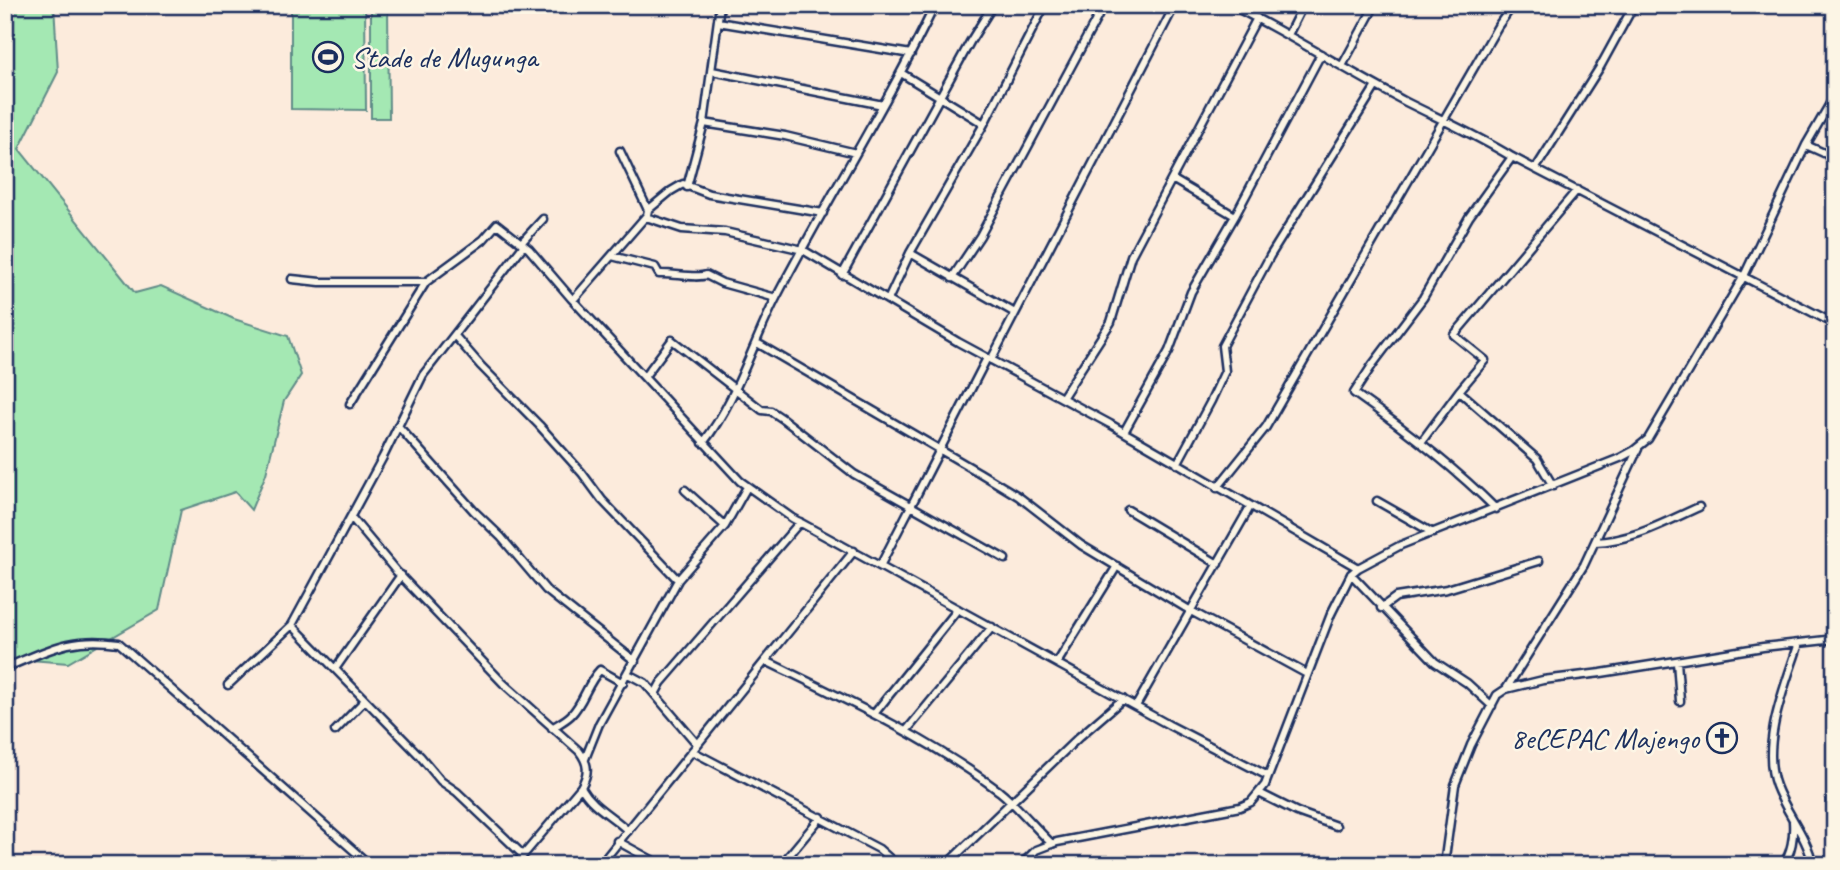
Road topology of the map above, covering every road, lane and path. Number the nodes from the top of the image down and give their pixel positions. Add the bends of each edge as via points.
1 (720, 5) edge
2 (935, 5) edge
3 (993, 5) edge
4 (1045, 5) edge
5 (1104, 5) edge
6 (1175, 5) edge
7 (1231, 5) edge
8 (1303, 5) edge
9 (1376, 5) edge
10 (1513, 5) edge
11 (1634, 5) edge
12 (1257, 18) junction
13 (718, 22) junction
14 (1288, 34) junction
15 (911, 54) junction
16 (1321, 54) junction
17 (1342, 66) junction
18 (712, 71) junction
19 (901, 73) junction
20 (1376, 86) junction
21 (1835, 95) edge
22 (941, 97) junction
23 (883, 105) junction
24 (1444, 120) junction
25 (704, 123) junction
26 (984, 124) junction
27 (1806, 145) junction
28 (620, 151) dead end
29 (856, 153) junction
30 (1512, 157) junction
31 (1835, 158) edge
32 (1536, 168) junction
33 (1172, 179) junction
34 (687, 187) junction
35 (1577, 190) junction
36 (647, 214) junction
37 (823, 214) junction
38 (1235, 216) junction
39 (543, 219) dead end
40 (522, 244) junction
41 (803, 250) junction
42 (910, 253) junction
43 (612, 256) junction
44 (842, 275) junction
45 (1744, 276) junction
46 (952, 278) junction
47 (292, 279) dead end
48 (426, 282) junction
49 (776, 298) junction
50 (574, 299) junction
51 (888, 300) junction
52 (1015, 313) junction
53 (1835, 324) edge
54 (456, 336) junction
55 (757, 343) junction
56 (989, 359) junction
57 (645, 376) junction
58 (734, 389) junction
59 (1459, 391) junction
60 (1062, 398) junction
61 (350, 404) dead end
62 (399, 427) junction
63 (1124, 432) junction
64 (1422, 441) junction
65 (703, 443) junction
66 (1639, 447) junction
67 (941, 449) junction
68 (1177, 464) junction
69 (1553, 486) junction
70 (747, 487) junction
71 (1217, 488) junction
72 (685, 490) dead end
73 (1377, 501) dead end
74 (911, 506) junction
75 (1250, 507) junction
76 (1699, 507) dead end
77 (1496, 509) junction
78 (1128, 510) dead end
79 (351, 517) junction
80 (800, 522) junction
81 (725, 526) junction
82 (1433, 533) junction
83 (1595, 542) junction
84 (854, 551) junction
85 (1005, 559) dead end
86 (1539, 561) dead end
87 (1218, 564) junction
88 (880, 566) junction
89 (1117, 566) junction
90 (1358, 568) junction
91 (1351, 574) junction
92 (401, 575) junction
93 (678, 580) junction
94 (1381, 608) junction
95 (958, 609) junction
96 (1191, 611) junction
97 (292, 625) junction
98 (992, 627) junction
99 (1835, 639) edge
100 (1799, 643) junction
101 (635, 661) junction
102 (766, 661) junction
103 (1677, 661) junction
104 (1057, 663) junction
105 (5, 668) edge
106 (335, 669) junction
107 (628, 674) junction
108 (1307, 674) junction
109 (622, 683) junction
110 (228, 685) dead end
111 (1506, 690) junction
112 (655, 694) junction
113 (1123, 699) junction
114 (365, 700) junction
115 (1681, 701) dead end
116 (1136, 706) junction
117 (1492, 706) junction
118 (874, 714) junction
119 (552, 729) junction
120 (907, 730) junction
121 (335, 731) dead end
122 (697, 744) junction
123 (692, 751) junction
124 (585, 759) junction
125 (1268, 776) junction
126 (581, 787) junction
127 (1259, 793) junction
128 (1011, 802) junction
129 (821, 817) junction
130 (1793, 819) junction
131 (1336, 826) dead end
132 (628, 831) junction
133 (617, 841) junction
134 (1052, 844) junction
135 (520, 861) edge
136 (370, 865) edge
137 (600, 865) edge
138 (661, 865) edge
139 (781, 865) edge
140 (897, 865) edge
141 (946, 865) edge
142 (1021, 865) edge
143 (1444, 865) edge
144 (1782, 865) edge
145 (1813, 865) edge

1 - 13 street
2 - 15 street
3 - 22 street
4 - 26 street
5 - 46 street via 980,236
6 - 52 street
7 - 12 street
8 - 14 street
9 - 17 street
10 - 24 street
11 - 32 street
12 - 14 street
12 - 33 street
13 - 15 street
13 - 18 street
14 - 16 street
15 - 19 street
16 - 17 street
16 - 38 street
17 - 20 street
18 - 23 street
18 - 25 street
19 - 22 street
19 - 23 street
20 - 24 street
20 - 68 street via 1270,256 1222,346 1225,371
21 - 27 street
22 - 26 street
22 - 44 street
23 - 29 street
24 - 30 street
24 - 71 street via 1266,427
25 - 29 street
25 - 34 street
26 - 42 street
27 - 31 street
27 - 45 street
28 - 36 street
29 - 37 street
30 - 32 street
30 - 64 street via 1469,217 1423,298 1354,393
32 - 35 street
33 - 38 street
33 - 60 street via 1131,256 1111,322
34 - 36 street via 684,184 671,191
34 - 37 street
35 - 45 street
35 - 59 street via 1454,335 1485,360
36 - 41 street via 682,229 725,232
36 - 43 street
37 - 41 street
38 - 63 street via 1191,292 1169,351
39 - 40 street
40 - 48 street via 497,224 483,240
40 - 50 street
40 - 54 street
41 - 44 street
41 - 49 street
42 - 46 street
42 - 51 street
43 - 49 street via 655,267 659,274 706,275
43 - 50 street
44 - 51 street
45 - 53 street
45 - 66 street via 1656,427
46 - 52 street
47 - 48 street
48 - 61 street
49 - 55 street
50 - 57 street
51 - 56 street
52 - 56 street
54 - 62 street via 423,375
54 - 93 street
55 - 58 street
55 - 67 street
56 - 60 street
56 - 67 street
57 - 58 street via 672,340
57 - 65 street
58 - 65 street
58 - 74 street via 783,419 854,474
59 - 64 street
59 - 69 street via 1537,459
60 - 63 street
62 - 79 street
62 - 101 street via 546,590
63 - 68 street
64 - 77 street
65 - 70 street
66 - 69 street
66 - 83 street
67 - 74 street
67 - 89 street
68 - 71 street
69 - 77 street
70 - 80 street
70 - 81 street
71 - 75 street
72 - 81 street
73 - 82 street
74 - 85 street
74 - 88 street
75 - 87 street
75 - 90 street
76 - 83 street via 1647,530
77 - 82 street
78 - 87 street
79 - 92 street
79 - 97 street
80 - 84 street
80 - 112 street
81 - 93 street
82 - 90 street
83 - 111 street
84 - 88 street
84 - 102 street
86 - 94 street via 1447,589 1396,597
87 - 96 street
88 - 95 street
89 - 96 street
89 - 104 street
90 - 91 street
91 - 94 street
91 - 108 street
92 - 106 street
92 - 119 street
93 - 101 street
94 - 117 street via 1435,662
95 - 98 street
95 - 118 street
96 - 108 street
96 - 116 street
97 - 106 street
97 - 110 street
98 - 104 street
98 - 120 street
99 - 100 street
100 - 103 street
100 - 130 street via 1774,719 1773,740 1775,784
101 - 107 street
102 - 118 street
102 - 122 street
103 - 111 street via 1543,680
103 - 115 street
104 - 113 street
105 - 136 street via 69,642 119,643
106 - 114 street
107 - 109 street
107 - 112 street
108 - 125 street
109 - 119 street via 600,670 580,704
109 - 124 street
111 - 117 street
112 - 122 street
113 - 116 street
113 - 128 street
114 - 121 street
114 - 135 street via 441,780 486,818
116 - 125 street
117 - 143 street via 1455,785
118 - 120 street
119 - 124 street
120 - 128 street
122 - 123 street
123 - 129 street
123 - 132 street
124 - 126 street via 588,773
125 - 127 street
126 - 132 street via 592,804
126 - 135 street
127 - 131 street
127 - 134 street via 1240,807
128 - 134 street
128 - 141 street
129 - 139 street
129 - 140 street via 879,849
130 - 144 street via 1787,860
130 - 145 street
132 - 133 street
133 - 137 street
133 - 138 street
134 - 142 street via 1036,850

